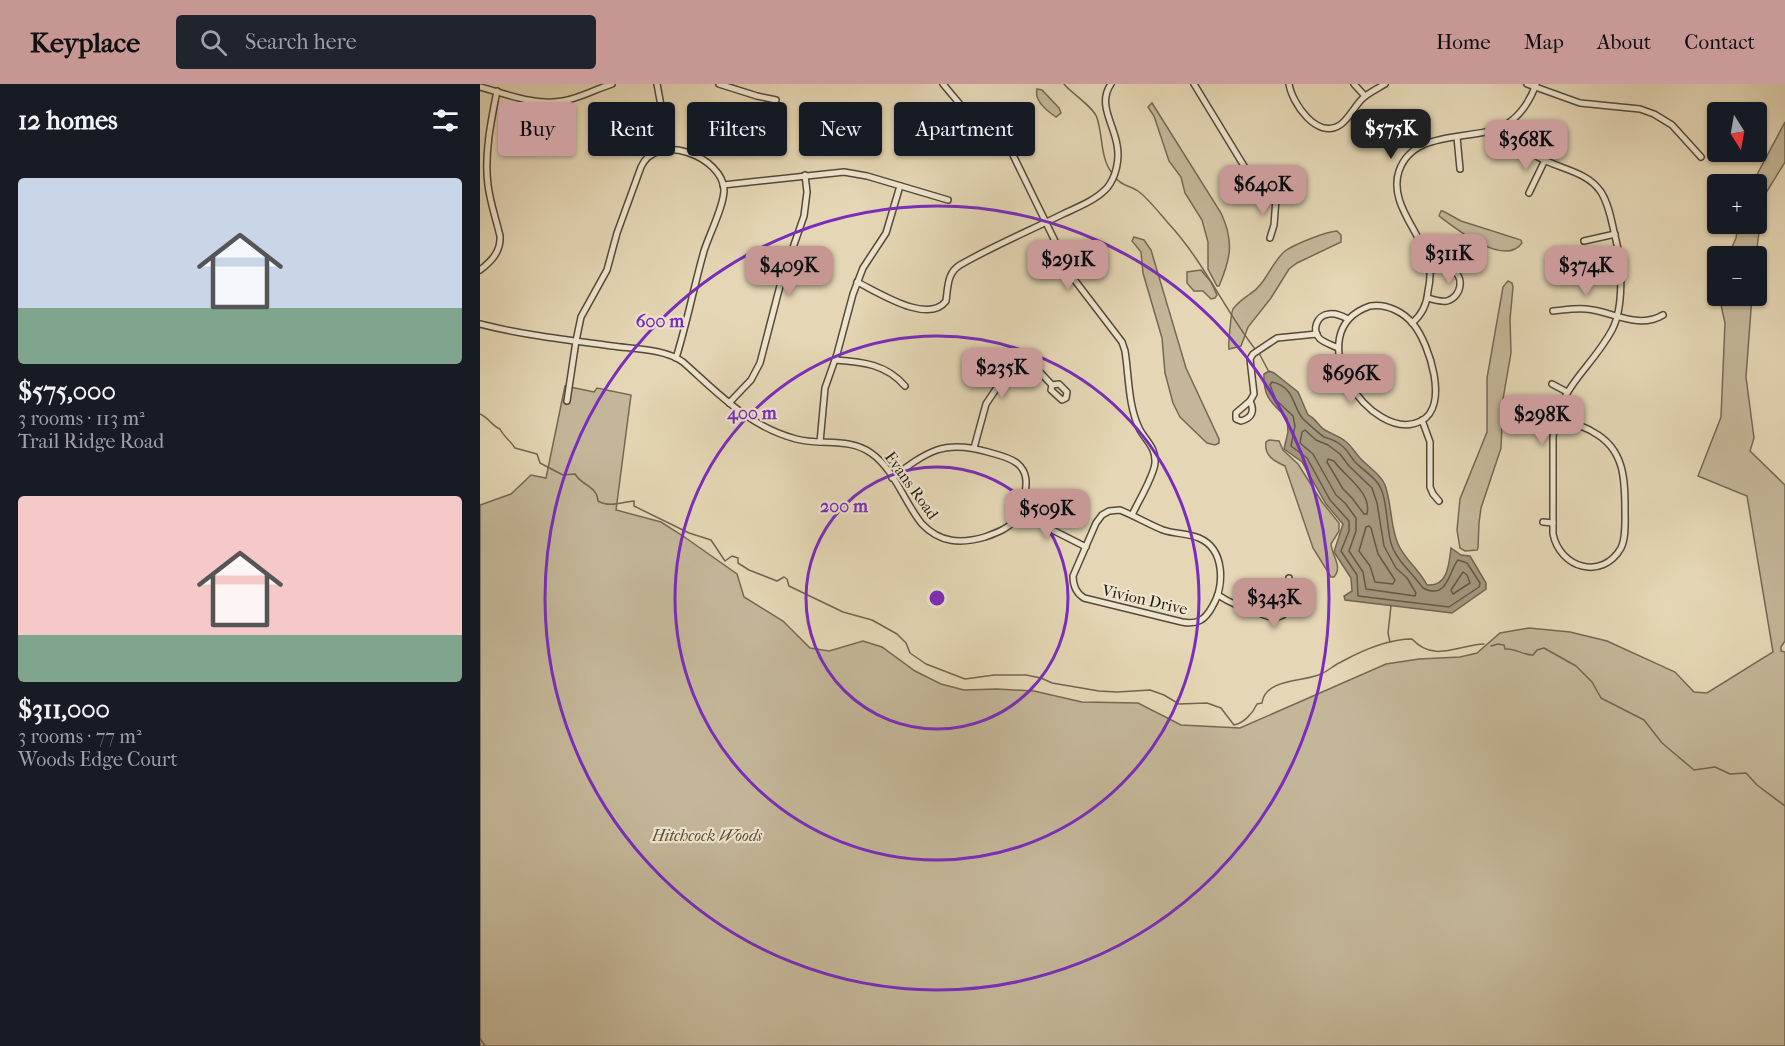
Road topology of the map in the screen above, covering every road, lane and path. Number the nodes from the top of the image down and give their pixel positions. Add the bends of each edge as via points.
1 (612, 84) edge
2 (657, 84) edge
3 (719, 84) edge
4 (943, 84) edge
5 (1111, 84) edge
6 (1194, 84) edge
7 (1289, 84) edge
8 (1354, 84) edge
9 (1385, 84) edge
10 (1527, 84) edge
11 (1536, 86) edge
12 (480, 87) edge
13 (497, 91) junction
14 (1365, 96) junction
15 (776, 100) dead end
16 (660, 102) edge
17 (1507, 124) junction
18 (1457, 137) junction
19 (675, 149) edge
20 (649, 156) edge
21 (1701, 157) dead end
22 (1545, 160) junction
23 (1460, 169) dead end
24 (805, 175) junction
25 (723, 185) junction
26 (900, 186) junction
27 (1529, 192) dead end
28 (1301, 195) dead end
29 (1276, 199) junction
30 (948, 200) dead end
31 (1046, 223) junction
32 (1615, 234) junction
33 (1270, 238) dead end
34 (1584, 241) dead end
35 (480, 270) edge
36 (1430, 270) junction
37 (857, 282) junction
38 (1428, 298) junction
39 (1553, 311) dead end
40 (1664, 315) dead end
41 (1617, 316) junction
42 (1348, 319) junction
43 (1412, 323) junction
44 (480, 324) edge
45 (1317, 334) junction
46 (576, 341) junction
47 (1338, 348) junction
48 (676, 358) junction
49 (836, 360) junction
50 (1552, 384) dead end
51 (1052, 385) dead end
52 (905, 386) dead end
53 (1567, 392) junction
54 (567, 401) dead end
55 (1250, 401) dead end
56 (729, 403) junction
57 (1422, 420) junction
58 (1554, 429) junction
59 (820, 442) junction
60 (974, 448) junction
61 (892, 477) junction
62 (1440, 501) dead end
63 (1019, 513) junction
64 (1132, 515) junction
65 (1543, 522) dead end
66 (1553, 523) junction
67 (1086, 547) junction
68 (1289, 578) dead end
69 (1218, 595) junction

1 - 13 street via 553,102
2 - 16 street
3 - 15 street
4 - 31 street via 964,109 1006,146
5 - 31 street via 1104,101 1118,146 1113,179 1096,197
6 - 29 street via 1255,184
7 - 14 street via 1300,111 1310,121 1326,127 1340,125
8 - 14 street
9 - 14 street
10 - 11 street
11 - 17 street via 1525,106
11 - 21 street via 1580,103 1654,114 1672,124
12 - 13 street
13 - 35 street via 487,175 500,243 496,254
17 - 18 street
17 - 22 street via 1526,147
18 - 23 street
18 - 36 street via 1418,147 1403,163 1397,178 1399,199 1419,236
19 - 25 street via 712,166
20 - 46 street via 644,160 607,270 584,310
22 - 27 street
22 - 32 street via 1594,184 1606,202
24 - 25 street
24 - 26 street via 844,172
24 - 56 street via 804,216 781,282 760,363 751,380
25 - 48 street
26 - 30 street
26 - 37 street via 887,231
28 - 29 street
29 - 33 street
31 - 37 street via 956,267 948,283 946,301 937,309 910,308
31 - 64 street via 1073,278 1124,346 1133,410 1155,460 1153,473
32 - 34 street
32 - 41 street via 1620,267
36 - 38 street
36 - 38 street via 1452,270 1461,284 1450,300
37 - 49 street
38 - 43 street
39 - 41 street via 1587,309
40 - 41 street via 1646,321
41 - 53 street via 1611,331
42 - 43 street via 1363,309 1382,306 1397,311
42 - 45 street via 1324,315 1316,323
42 - 47 street
43 - 57 street via 1432,367 1436,389 1432,408
44 - 46 street, Evans Road
45 - 47 street
45 - 55 street via 1277,338 1253,354 1250,359 1254,394
46 - 48 street, Evans Road
46 - 54 street
47 - 57 street via 1344,371 1372,412 1396,423
48 - 56 street, Evans Road
49 - 52 street via 880,366
49 - 59 street via 825,388
50 - 53 street
51 - 60 street via 1038,370 1028,366 998,386 986,404
53 - 58 street
56 - 59 street, Evans Road via 750,420 776,432
57 - 62 street via 1430,442 1430,487
58 - 66 street via 1550,453
58 - 66 street via 1563,424 1588,429 1615,452 1623,468 1624,539 1608,561 1586,567 1573,563 1561,552 1554,539
59 - 61 street, Evans Road via 864,448 881,461
60 - 61 street via 940,449
60 - 63 street via 1004,456 1021,467 1026,483
61 - 63 street, Evans Road via 922,524 944,539 969,541 993,534 1007,527
63 - 67 street
64 - 67 street, Vivion Drive via 1117,510 1102,515
64 - 69 street, Vivion Drive via 1210,545 1218,561
65 - 66 street
67 - 69 street, Vivion Drive via 1073,579 1076,591 1084,598 1190,624 1205,618
68 - 69 street via 1289,607 1277,617 1241,608

